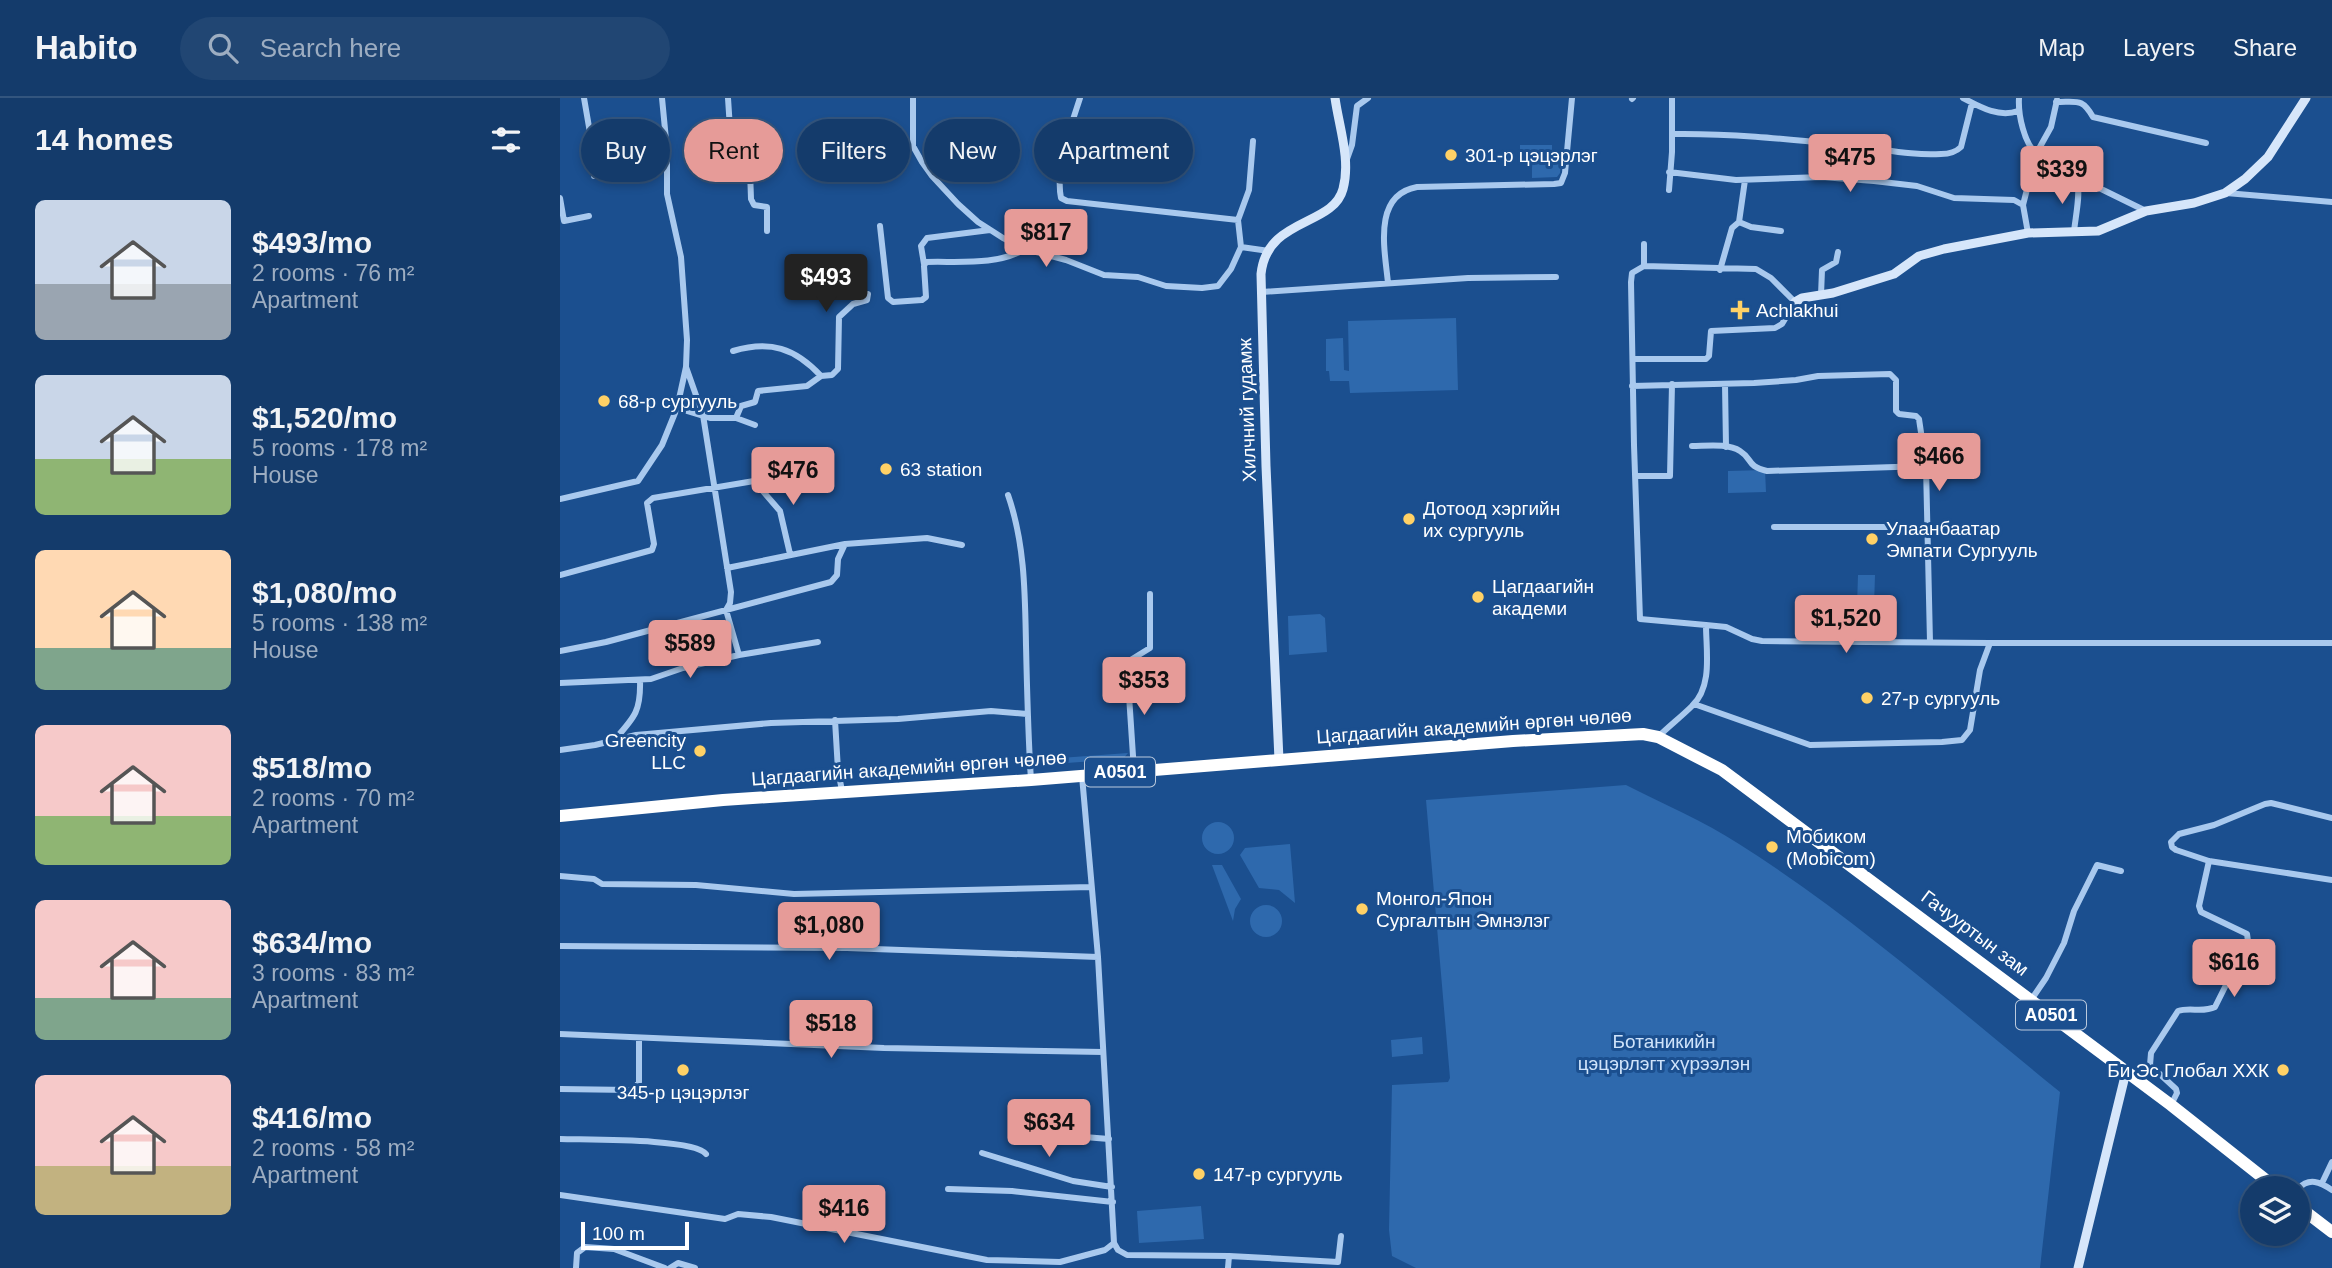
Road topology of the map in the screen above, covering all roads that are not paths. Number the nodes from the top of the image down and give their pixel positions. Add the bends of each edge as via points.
1 (584, 98) edge
2 (662, 98) edge
3 (728, 98) edge
4 (914, 98) edge
5 (1080, 98) edge
6 (1335, 98) edge
7 (1368, 98) edge
8 (1572, 98) edge
9 (1672, 98) edge
10 (1963, 98) edge
11 (2019, 98) edge
12 (2306, 98) edge
13 (2057, 100) edge
14 (1972, 103) junction
15 (2018, 111) junction
16 (588, 119) edge
17 (1672, 134) junction
18 (1253, 141) dead end
19 (2206, 143) dead end
20 (2036, 154) junction
21 (1345, 165) junction
22 (1669, 172) junction
23 (1745, 180) junction
24 (2078, 183) junction
25 (1669, 190) dead end
26 (2225, 193) junction
27 (560, 198) edge
28 (2332, 202) edge
29 (2023, 205) junction
30 (2146, 211) junction
31 (589, 216) dead end
32 (1238, 220) junction
33 (1739, 222) junction
34 (880, 226) dead end
35 (990, 230) junction
36 (767, 231) dead end
37 (1782, 231) dead end
38 (2074, 232) junction
39 (2028, 233) junction
40 (1644, 244) dead end
41 (1241, 247) junction
42 (1025, 249) junction
43 (1269, 251) junction
44 (1838, 252) dead end
45 (924, 266) junction
46 (1644, 266) junction
47 (1720, 270) junction
48 (1556, 277) dead end
49 (1388, 283) junction
50 (1262, 292) junction
51 (868, 293) dead end
52 (1821, 295) junction
53 (1795, 302) junction
54 (733, 351) dead end
55 (1633, 359) junction
56 (686, 367) junction
57 (821, 376) junction
58 (1672, 384) junction
59 (1725, 384) junction
60 (1632, 386) junction
61 (677, 408) junction
62 (703, 415) junction
63 (736, 418) junction
64 (755, 425) dead end
65 (1692, 446) dead end
66 (1726, 447) junction
67 (1926, 466) junction
68 (1635, 476) junction
69 (816, 478) dead end
70 (754, 481) junction
71 (714, 487) junction
72 (1008, 495) dead end
73 (560, 499) edge
74 (1774, 527) dead end
75 (1926, 527) junction
76 (845, 544) junction
77 (962, 545) dead end
78 (790, 554) junction
79 (727, 568) junction
80 (560, 575) edge
81 (1150, 594) dead end
82 (726, 610) junction
83 (1706, 625) junction
84 (818, 642) dead end
85 (1930, 642) junction
86 (1990, 643) junction
87 (2332, 643) edge
88 (560, 651) edge
89 (739, 655) junction
90 (640, 680) junction
91 (560, 682) edge
92 (1694, 704) junction
93 (1027, 714) junction
94 (835, 720) junction
95 (1658, 737) junction
96 (616, 738) junction
97 (1677, 745) joint
98 (560, 750) edge
99 (1279, 760) junction
100 (1134, 771) junction
101 (1082, 776) junction
102 (1031, 780) junction
103 (842, 792) junction
104 (560, 816) edge
105 (2332, 818) edge
106 (2209, 860) junction
107 (2121, 872) dead end
108 (560, 876) edge
109 (2332, 880) edge
110 (1091, 887) junction
111 (560, 946) edge
112 (1098, 957) junction
113 (2031, 1000) junction
114 (560, 1034) edge
115 (639, 1038) junction
116 (1103, 1052) junction
117 (2126, 1072) junction
118 (560, 1089) edge
119 (2171, 1105) junction
120 (1072, 1136) dead end
121 (560, 1139) edge
122 (1109, 1139) junction
123 (982, 1153) dead end
124 (706, 1154) dead end
125 (2332, 1162) edge
126 (2261, 1176) edge
127 (2310, 1182) edge
128 (2322, 1183) junction
129 (1112, 1187) junction
130 (948, 1189) dead end
131 (2332, 1190) edge
132 (560, 1195) edge
133 (1113, 1202) junction
134 (2310, 1215) edge
135 (2332, 1232) edge
136 (1341, 1236) dead end
137 (1114, 1243) junction
138 (1229, 1256) junction
139 (1282, 1258) junction
140 (648, 1260) junction
141 (577, 1268) edge
142 (643, 1268) edge
143 (668, 1268) edge
144 (695, 1268) edge
145 (1228, 1268) edge
146 (1281, 1268) edge
147 (2078, 1268) edge

1 - 16 street
2 - 56 street via 667,194 681,257
3 - 36 street via 732,159 737,167 750,170 751,199 756,206 767,207
4 - 35 street via 913,146 922,162 958,204
5 - 32 street via 1063,162 1063,200
6 - 21 main road
7 - 21 street via 1357,106
8 - 49 street via 1561,183 1417,187 1390,205 1383,224
9 - 17 street
10 - 14 street
11 - 15 street
12 - 26 main road via 2267,157
13 - 19 street via 2087,104 2093,117
13 - 20 street via 2051,127
14 - 15 street via 2000,113
14 - 17 street via 1961,147 1945,154
15 - 20 street
17 - 22 street
18 - 32 street via 1249,190
20 - 24 street via 2072,173
20 - 29 street
21 - 43 main road via 1336,202 1283,234
22 - 23 street
22 - 25 street
23 - 29 street via 1822,177 1883,182 1917,186 1954,198 2014,200
23 - 33 street
24 - 30 street via 2095,186
24 - 38 street
26 - 28 street
26 - 30 main road
27 - 31 street via 564,222
29 - 39 street
30 - 38 main road via 2108,228
32 - 41 street
33 - 37 street
33 - 47 street via 1732,228
34 - 45 street via 888,298 893,302 926,297
35 - 42 street
35 - 45 street via 927,238 921,246
38 - 39 main road
39 - 52 main road via 1919,256 1894,274
40 - 46 street
41 - 42 street via 1218,286 1202,288 1112,276
41 - 43 street
42 - 45 street via 998,260 926,262
43 - 50 main road, Хилчний гудамж via 1262,269
44 - 52 street via 1836,262 1822,270
46 - 47 street
46 - 55 street via 1632,273
47 - 53 street via 1756,269
48 - 49 street
49 - 50 street
50 - 99 main road, Хилчний гудамж
51 - 57 street via 867,300 853,304 839,317 838,369
52 - 53 main road
53 - 55 street via 1775,328 1712,331 1706,359
54 - 57 street via 748,346 785,348
55 - 60 street
56 - 61 street
56 - 62 street
57 - 63 street via 807,386 758,391 755,402 741,406
58 - 59 street
58 - 60 street
58 - 68 street via 1670,476
59 - 66 street
59 - 67 street via 1890,374 1896,380 1896,411 1919,419
60 - 68 street
61 - 62 street
61 - 73 street via 662,445 638,481
62 - 63 street
62 - 71 street
63 - 64 street
65 - 66 street
66 - 67 street via 1740,451 1753,468 1767,471
67 - 75 street
68 - 83 street via 1640,619
69 - 70 street via 793,472
70 - 71 street
70 - 78 street via 780,511
71 - 79 street
71 - 80 street via 649,500 652,550
72 - 93 street via 1024,572
74 - 75 street
75 - 85 street
76 - 77 street via 927,538
76 - 78 street
76 - 82 street via 831,582
78 - 79 street
79 - 82 street via 731,592
81 - 100 street via 1150,648 1127,665
82 - 88 street
82 - 89 street
83 - 85 street via 1726,627 1762,641
83 - 92 street via 1706,680
84 - 89 street
85 - 86 street
86 - 87 street
86 - 92 street via 1980,670 1970,730 1962,740 1810,745
89 - 90 street
90 - 91 street
90 - 96 street via 639,709
92 - 95 street
93 - 94 street via 991,711
93 - 102 street
94 - 96 street
94 - 103 street
95 - 97 highway, Цагдаагийн академийн өргөн чөлөө / A0501
95 - 99 highway, Цагдаагийн академийн өргөн чөлөө / A0501 via 1602,736
96 - 98 street
97 - 113 highway, Гачууртын зам / A0501 via 1722,770
99 - 100 highway, Цагдаагийн академийн өргөн чөлөө / A0501
100 - 101 highway, Цагдаагийн академийн өргөн чөлөө / A0501
101 - 102 highway, Цагдаагийн академийн өргөн чөлөө / A0501
101 - 110 street
102 - 103 highway, Цагдаагийн академийн өргөн чөлөө / A0501
103 - 104 highway, Цагдаагийн академийн өргөн чөлөө / A0501
105 - 106 street via 2271,803 2179,834 2171,842 2176,850
106 - 109 street
106 - 119 street via 2201,912 2247,934 2248,942 2215,1007 2178,1011 2151,1053 2150,1065 2176,1089
107 - 113 street via 2096,864 2064,943
108 - 110 street via 602,884 696,885 794,894
110 - 112 street
111 - 112 street via 847,948
112 - 116 street
113 - 117 highway, Гачууртын зам / A0501
114 - 115 street
115 - 116 street
115 - 118 street via 639,1082 635,1088
116 - 122 street
117 - 119 highway, Гачууртын зам / A0501
117 - 147 main road
119 - 126 highway, Гачууртын зам / A0501
120 - 122 street
121 - 124 street via 664,1142
122 - 129 street
123 - 129 street via 1073,1181
125 - 128 street
127 - 128 street
128 - 131 street
129 - 133 street
130 - 133 street
132 - 137 street via 726,1219 738,1214 771,1217 987,1260 1060,1262 1105,1251
133 - 137 street
134 - 135 highway
136 - 139 street via 1338,1262
137 - 138 street via 1128,1255
138 - 139 street
138 - 145 street
139 - 146 street
140 - 141 street via 614,1249 584,1247 577,1253
140 - 142 street
140 - 143 street
143 - 144 street via 678,1263

